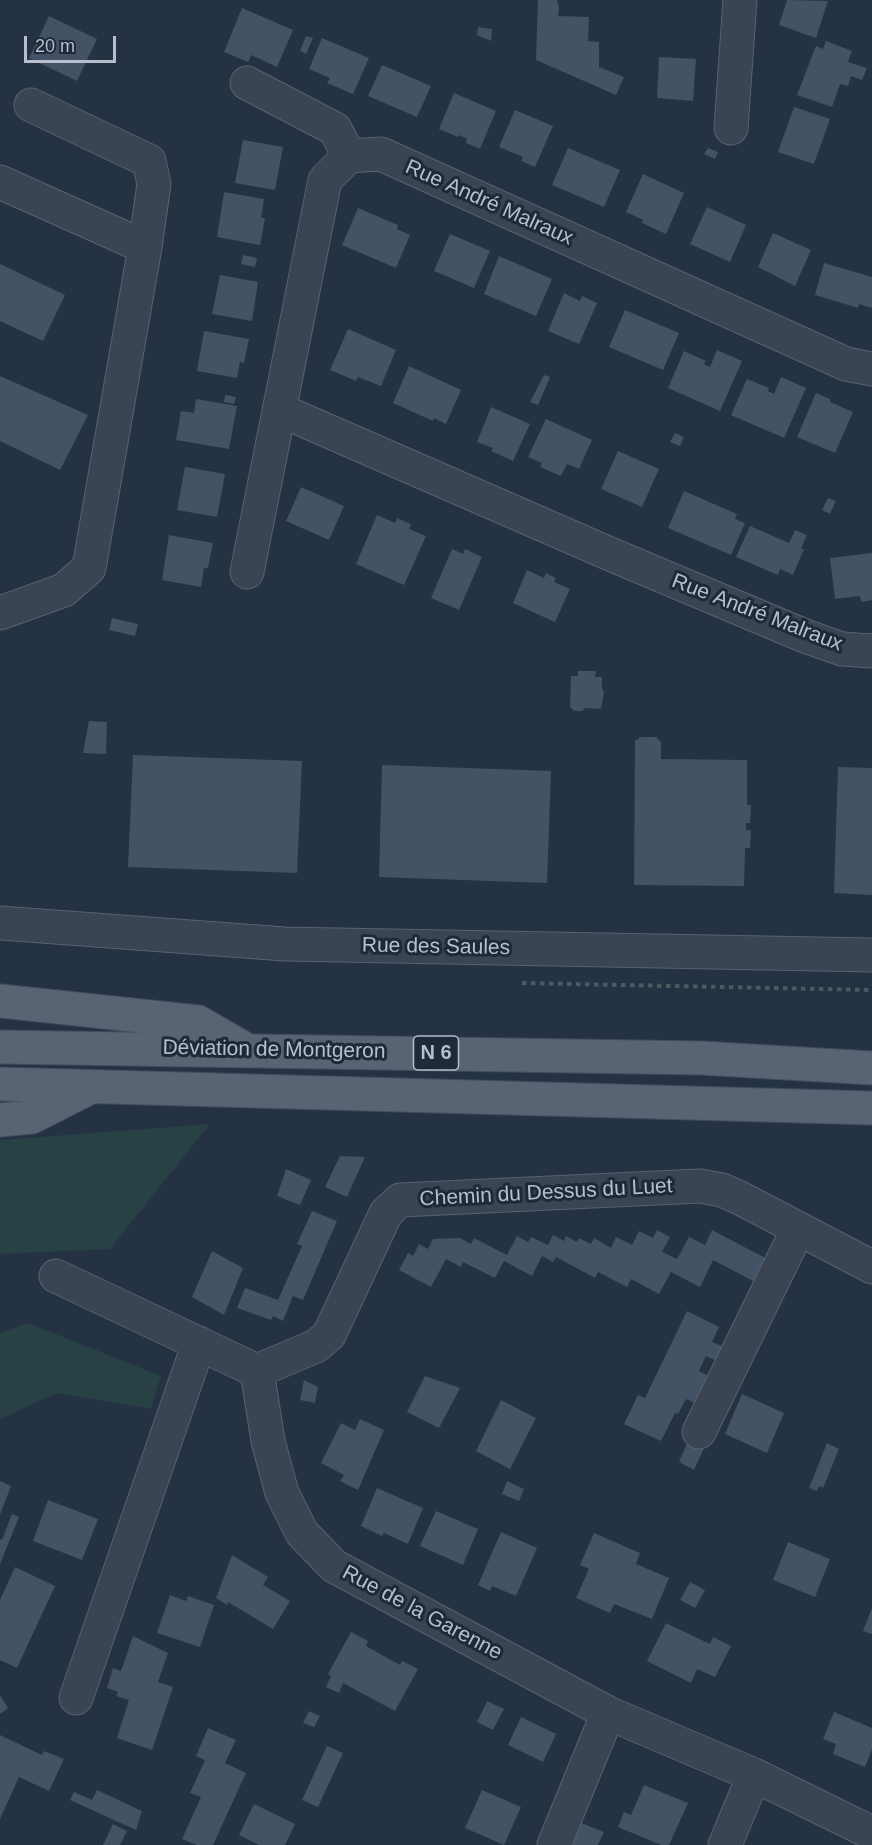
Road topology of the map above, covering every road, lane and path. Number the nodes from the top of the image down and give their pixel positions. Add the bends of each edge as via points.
1 (740, 0) edge
2 (248, 83) dead end
3 (31, 105) dead end
4 (731, 128) dead end
5 (349, 156) junction
6 (0, 182) edge
7 (145, 247) junction
8 (872, 369) edge
9 (280, 410) junction
10 (246, 572) dead end
11 (0, 613) edge
12 (872, 651) edge
13 (0, 923) edge
14 (872, 956) edge
15 (0, 1001) edge
16 (0, 1047) edge
17 (247, 1049) junction
18 (872, 1068) edge
19 (0, 1084) edge
20 (91, 1087) junction
21 (872, 1108) edge
22 (0, 1120) edge
23 (798, 1229) junction
24 (872, 1267) edge
25 (56, 1276) dead end
26 (199, 1343) junction
27 (257, 1371) junction
28 (699, 1432) dead end
29 (76, 1698) dead end
30 (608, 1713) junction
31 (754, 1775) junction
32 (872, 1833) edge
33 (554, 1845) edge
34 (725, 1845) edge

1 - 4 street
2 - 5 street via 335,129
3 - 7 street via 149,161 154,184
5 - 8 street, Rue André Malraux via 381,154 846,364
5 - 9 street via 325,180
6 - 7 street
7 - 11 street via 89,568 64,590
9 - 10 street
9 - 12 street, Rue André Malraux via 805,636 842,649
13 - 14 street, Rue des Saules via 285,944
15 - 17 main road via 198,1022
16 - 17 main road, Déviation de Montgeron / N 6
17 - 18 main road, Déviation de Montgeron / N 6 via 701,1058
19 - 20 main road, Déviation de Montgeron / N 6
20 - 21 main road, Déviation de Montgeron / N 6
20 - 22 main road via 32,1117
23 - 24 street, Chemin du Dessus du Luet
23 - 27 street, Chemin du Dessus du Luet via 722,1190 700,1186 400,1200 386,1213 329,1335 316,1347
23 - 28 street
25 - 26 street
26 - 27 street
26 - 29 street
27 - 30 street, Rue de la Garenne via 268,1441 282,1493 302,1533 334,1566
30 - 31 street, Rue de la Garenne
30 - 33 street
31 - 32 street, Rue de la Garenne
31 - 34 street

